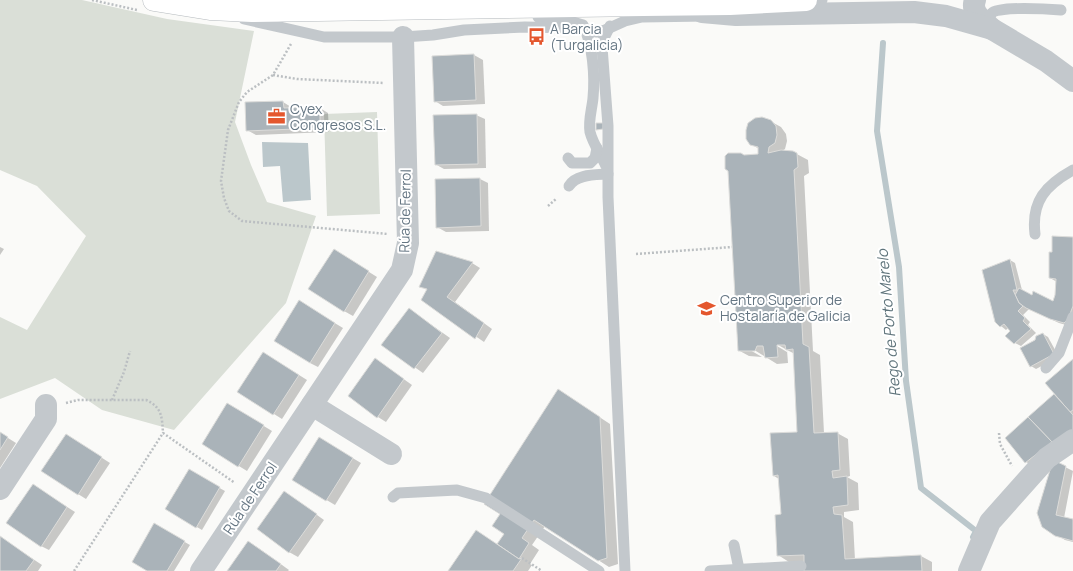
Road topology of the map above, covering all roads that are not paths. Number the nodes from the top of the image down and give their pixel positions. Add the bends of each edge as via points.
1 (806, 0) edge
2 (822, 0) edge
3 (975, 0) edge
4 (163, 2) edge
5 (613, 3) edge
6 (643, 6) junction
7 (1061, 10) dead end
8 (736, 15) junction
9 (583, 18) edge
10 (250, 20) junction
11 (608, 28) junction
12 (992, 29) junction
13 (403, 37) junction
14 (1073, 81) edge
15 (597, 148) junction
16 (568, 158) dead end
17 (590, 163) junction
18 (1073, 170) edge
19 (608, 171) junction
20 (590, 176) junction
21 (569, 186) dead end
22 (608, 197) junction
23 (1036, 234) dead end
24 (1073, 317) edge
25 (1046, 368) dead end
26 (56, 404) road end
27 (312, 405) junction
28 (1073, 440) edge
29 (391, 454) dead end
30 (0, 489) edge
31 (393, 496) dead end
32 (734, 545) dead end
33 (801, 566) dead end
34 (739, 569) junction
35 (201, 571) edge
36 (599, 571) edge
37 (625, 571) edge
38 (710, 571) edge
39 (969, 571) edge

1 - 6 main road
2 - 8 lane
3 - 12 street via 975,13
4 - 9 main road via 252,11
4 - 10 lane
5 - 6 main road
5 - 9 main road
5 - 11 lane via 612,22
6 - 8 street
7 - 12 lane via 996,10 990,17
8 - 11 lane via 642,17
8 - 12 street via 914,12 946,16
9 - 10 lane
9 - 11 lane via 597,32
9 - 13 lane via 557,27 479,29
9 - 15 lane via 591,47 593,79 590,133
10 - 13 lane via 324,37
11 - 19 lane via 602,47 608,126
12 - 14 street via 1046,61
13 - 27 street, Rúa de Ferrol via 408,243 402,270
15 - 17 lane via 595,158
15 - 19 lane
16 - 17 lane via 572,163
17 - 19 lane
18 - 23 lane via 1046,190 1037,205 1034,220
19 - 20 lane
19 - 22 lane
20 - 21 lane via 573,180
20 - 22 lane via 601,184
22 - 37 lane
24 - 25 lane via 1059,354
26 - 30 street
27 - 29 street
27 - 35 street, Rúa de Ferrol
28 - 39 street via 1047,458 990,522
31 - 36 lane via 398,493 457,490 486,498
32 - 34 lane
33 - 34 lane
34 - 38 lane

